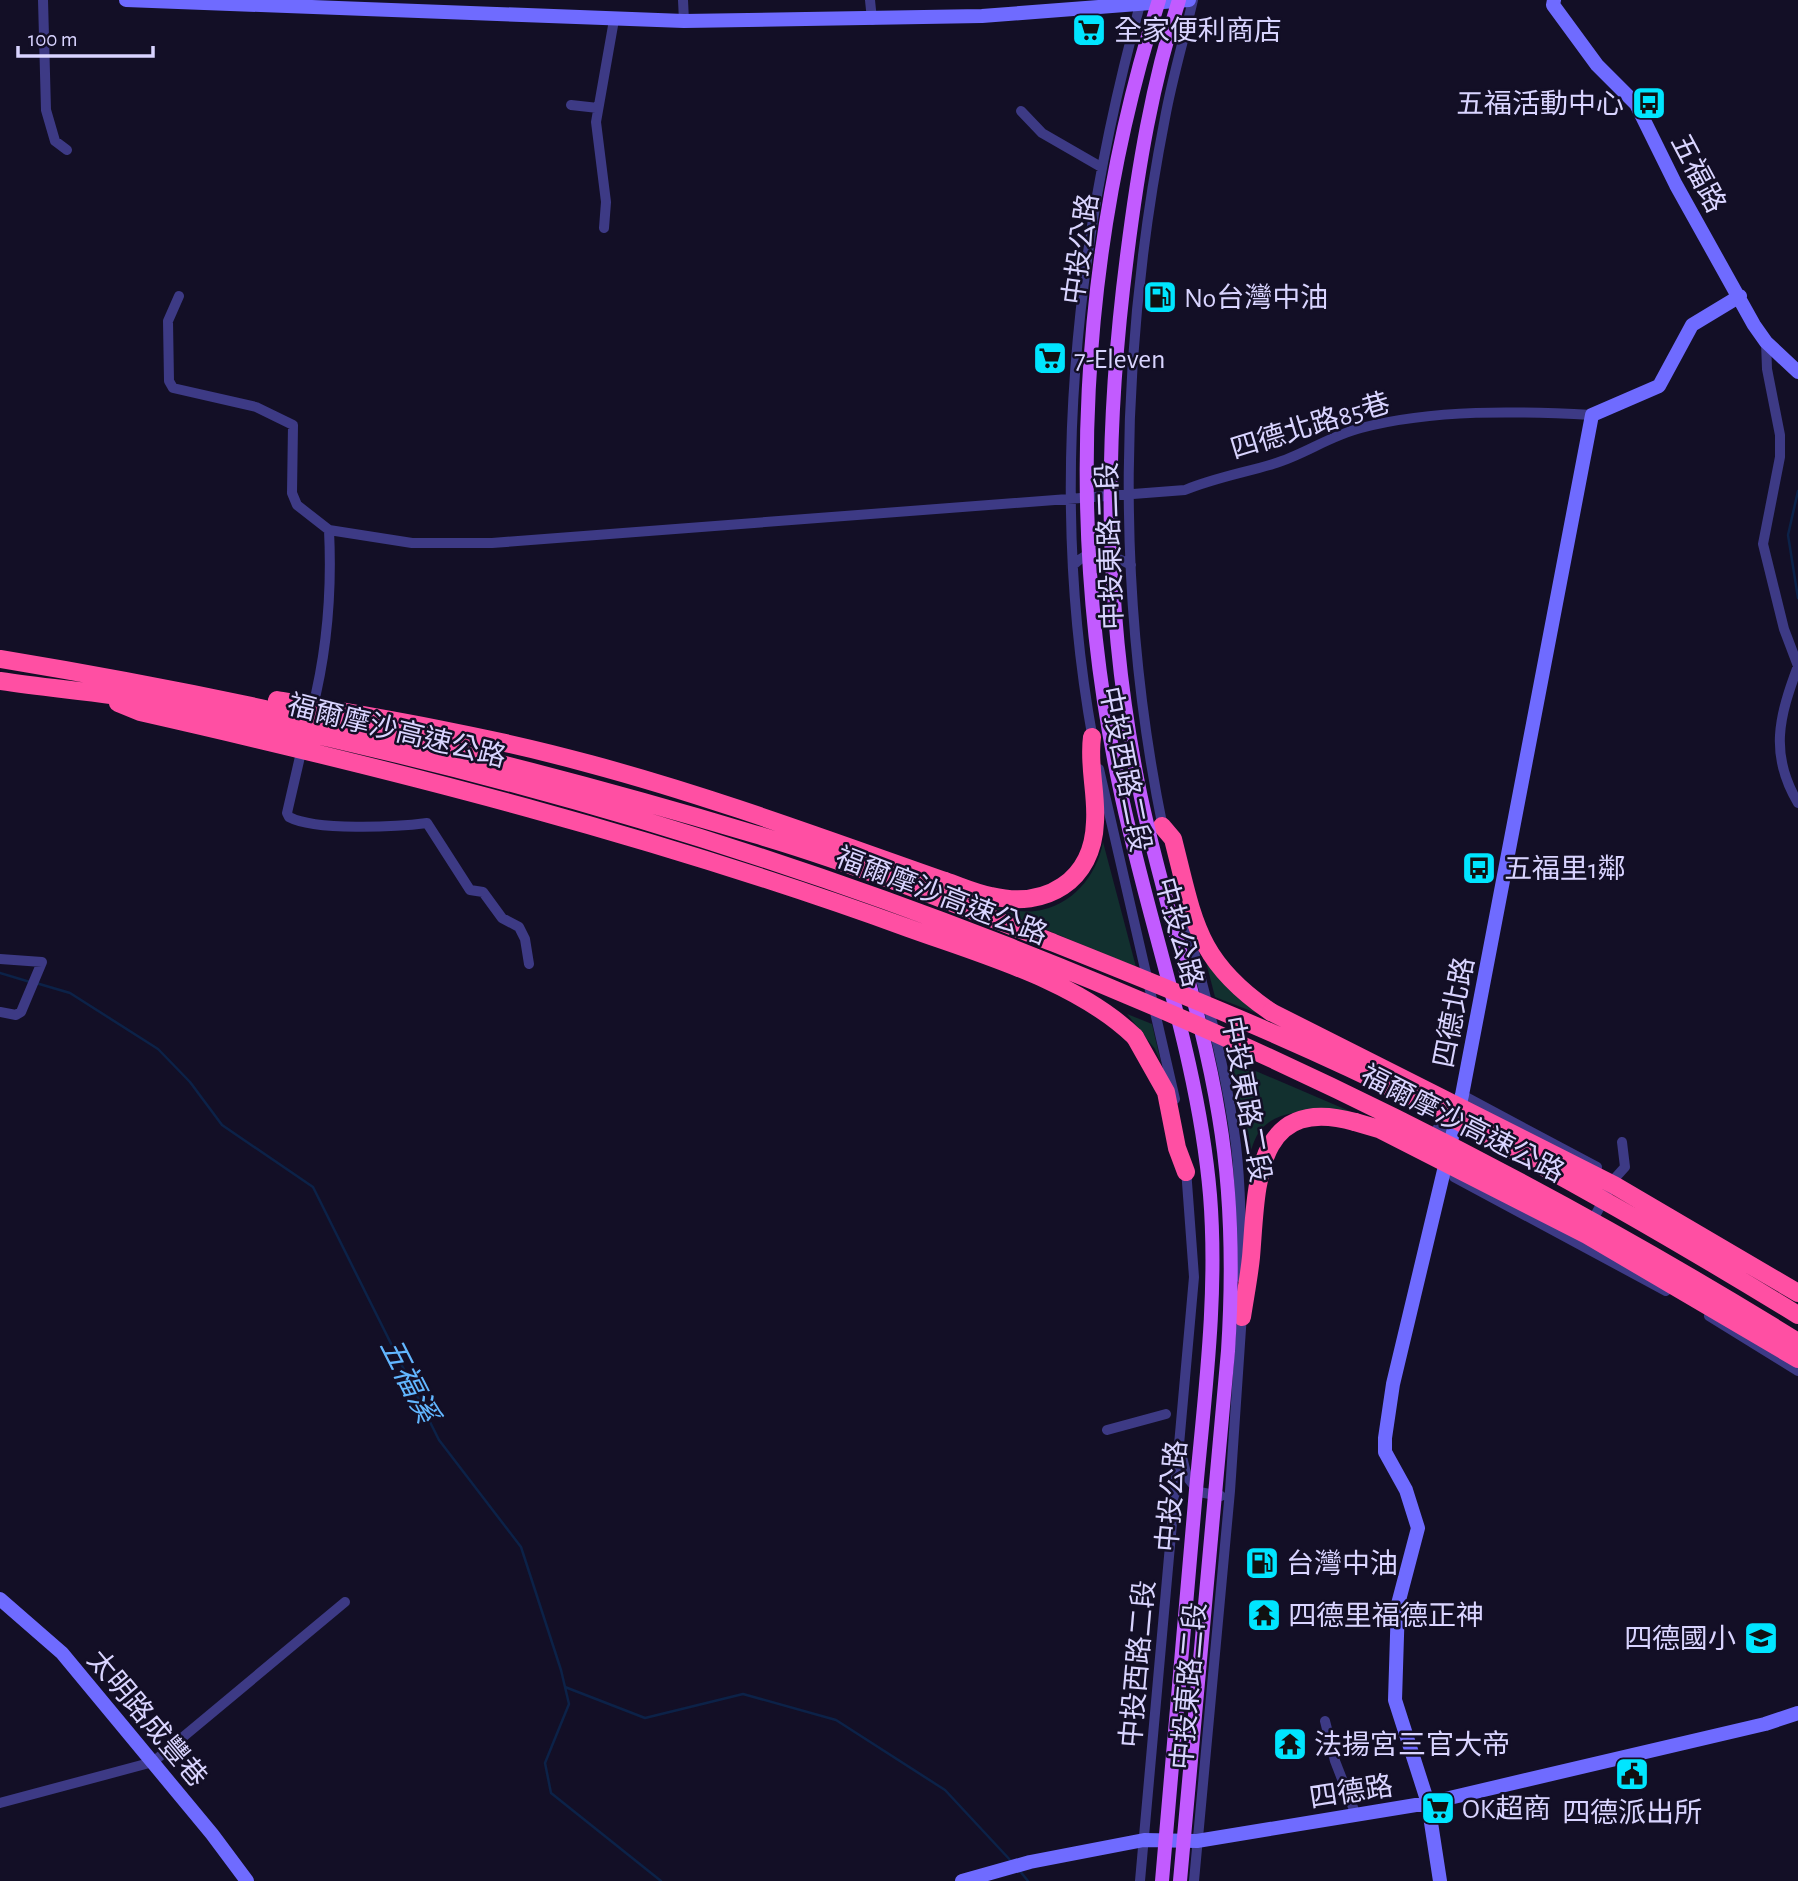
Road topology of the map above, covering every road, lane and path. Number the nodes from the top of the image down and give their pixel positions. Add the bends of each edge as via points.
1 (43, 0) edge
2 (126, 0) edge
3 (683, 0) edge
4 (870, 0) edge
5 (1159, 0) edge
6 (1179, 0) edge
7 (1191, 0) edge
8 (1554, 0) edge
9 (1141, 1) edge
10 (208, 2) edge
11 (614, 20) junction
12 (872, 20) junction
13 (684, 22) junction
14 (571, 105) dead end
15 (598, 108) junction
16 (1021, 111) dead end
17 (67, 150) dead end
18 (1101, 167) junction
19 (604, 228) dead end
20 (179, 296) dead end
21 (1740, 296) junction
22 (1766, 342) junction
23 (1798, 372) edge
24 (1592, 415) junction
25 (1128, 495) junction
26 (1071, 500) junction
27 (329, 530) junction
28 (1073, 565) junction
29 (1131, 565) junction
30 (0, 659) edge
31 (1798, 666) edge
32 (0, 681) edge
33 (142, 682) junction
34 (102, 696) junction
35 (1092, 737) junction
36 (1798, 803) edge
37 (1163, 826) junction
38 (0, 959) edge
39 (529, 964) dead end
40 (0, 1012) edge
41 (1462, 1095) junction
42 (1437, 1129) dead end
43 (1453, 1136) junction
44 (1622, 1142) dead end
45 (1186, 1172) junction
46 (1446, 1172) junction
47 (1616, 1177) junction
48 (1580, 1244) junction
49 (1798, 1290) edge
50 (1798, 1315) edge
51 (1242, 1317) junction
52 (1798, 1342) edge
53 (1798, 1359) edge
54 (1798, 1371) edge
55 (1166, 1414) dead end
56 (1107, 1430) dead end
57 (1180, 1454) junction
58 (1230, 1490) junction
59 (0, 1599) edge
60 (345, 1602) dead end
61 (1798, 1713) edge
62 (1325, 1721) dead end
63 (153, 1762) junction
64 (0, 1803) edge
65 (1428, 1803) junction
66 (1356, 1815) junction
67 (1144, 1840) junction
68 (1197, 1841) junction
69 (247, 1881) edge
70 (962, 1881) edge
71 (1140, 1881) edge
72 (1161, 1881) edge
73 (1180, 1881) edge
74 (1194, 1881) edge
75 (1440, 1881) edge

1 - 17 street via 46,110 55,141
2 - 10 street
3 - 13 street
4 - 12 street
5 - 72 main road, 中投公路, bridge via 1128,109 1112,189 1091,346 1088,441 1094,610 1110,737 1135,858 1192,1078 1213,1240 1209,1346
6 - 73 main road, 中投公路, bridge via 1149,114 1135,193 1110,436 1112,564 1121,687 1155,861 1211,1075 1229,1211 1228,1351
7 - 9 street
7 - 25 street, 中投東路二段 via 1152,192 1134,342
8 - 21 street, 五福路 via 1575,38 1636,104
9 - 12 street via 982,16
9 - 18 street, 中投西路二段
10 - 11 street
11 - 13 street
11 - 15 street
12 - 13 street
14 - 15 street
15 - 19 street
16 - 18 street via 1042,133
18 - 26 street, 中投西路二段 via 1076,344
20 - 27 street via 168,321 173,388 256,407 293,425 292,493 297,505
21 - 22 street, 五福路
21 - 24 street via 1692,325 1659,386
22 - 23 street, 五福路
22 - 31 street via 1780,457 1763,544
24 - 25 street, 四德北路85巷 via 1401,419 1327,438 1302,454 1185,490
24 - 41 street, 四德北路
25 - 26 street, 四德北路85巷
25 - 29 street, 中投東路二段
26 - 27 street, 四德北路85巷 via 492,543 412,543
26 - 28 street, 中投西路二段
27 - 39 street via 331,571 321,667 287,813 289,817 349,825 427,823 470,890 483,892 502,918 519,927
28 - 29 street via 1087,554 1099,552
28 - 35 street, 中投西路二段
29 - 37 street, 中投東路二段 via 1145,723
30 - 33 highway, 福爾摩沙高速公路, bridge
31 - 36 street via 1778,729 1784,779
32 - 34 highway, 福爾摩沙高速公路, bridge
33 - 35 highway, bridge via 374,717 591,764 990,896 1016,900 1043,896 1076,875 1089,858 1096,805 1089,761
33 - 50 highway, 福爾摩沙高速公路, bridge via 426,744 744,831 975,912 1195,999 1421,1102 1606,1201
34 - 45 highway, bridge via 140,712 426,781 729,865 1056,985 1111,1013 1135,1037 1166,1092
34 - 52 highway, 福爾摩沙高速公路, bridge via 148,700 395,752 750,853 967,930 1189,1019 1412,1125 1595,1220
35 - 45 street, 中投西路二段 via 1172,1080
37 - 49 highway, bridge via 1173,839 1198,936 1237,986 1271,1012 1614,1185
37 - 51 street, 中投東路二段 via 1230,1109 1240,1196
38 - 40 street via 42,962 21,1012
41 - 43 street, 四德北路
41 - 47 street
42 - 43 street
43 - 46 street, 四德北路
44 - 47 street via 1625,1167
45 - 57 street, 中投西路二段 via 1194,1277
46 - 48 street
46 - 65 street, 四德北路 via 1393,1384 1385,1438 1385,1452 1406,1490 1418,1528 1398,1604 1395,1700
47 - 48 street
47 - 49 street
48 - 54 street
51 - 53 highway, bridge via 1261,1162 1278,1134 1306,1117 1333,1115 1380,1129 1587,1235
51 - 58 street, 中投東路二段
55 - 56 street
57 - 58 street via 1187,1477 1199,1492 1214,1497
57 - 67 street, 中投西路二段
58 - 68 street, 中投東路二段
59 - 63 street, 太明路成豐巷 via 62,1653
60 - 63 street
61 - 65 street, 四德路
62 - 66 street
63 - 64 street
63 - 69 street, 太明路成豐巷
65 - 66 street, 四德路
65 - 75 street, 四德北路
66 - 68 street, 四德路
67 - 68 street, 四德路
67 - 70 street, 四德路 via 1030,1862
67 - 71 street, 中投西路二段
68 - 74 street, 中投東路二段

